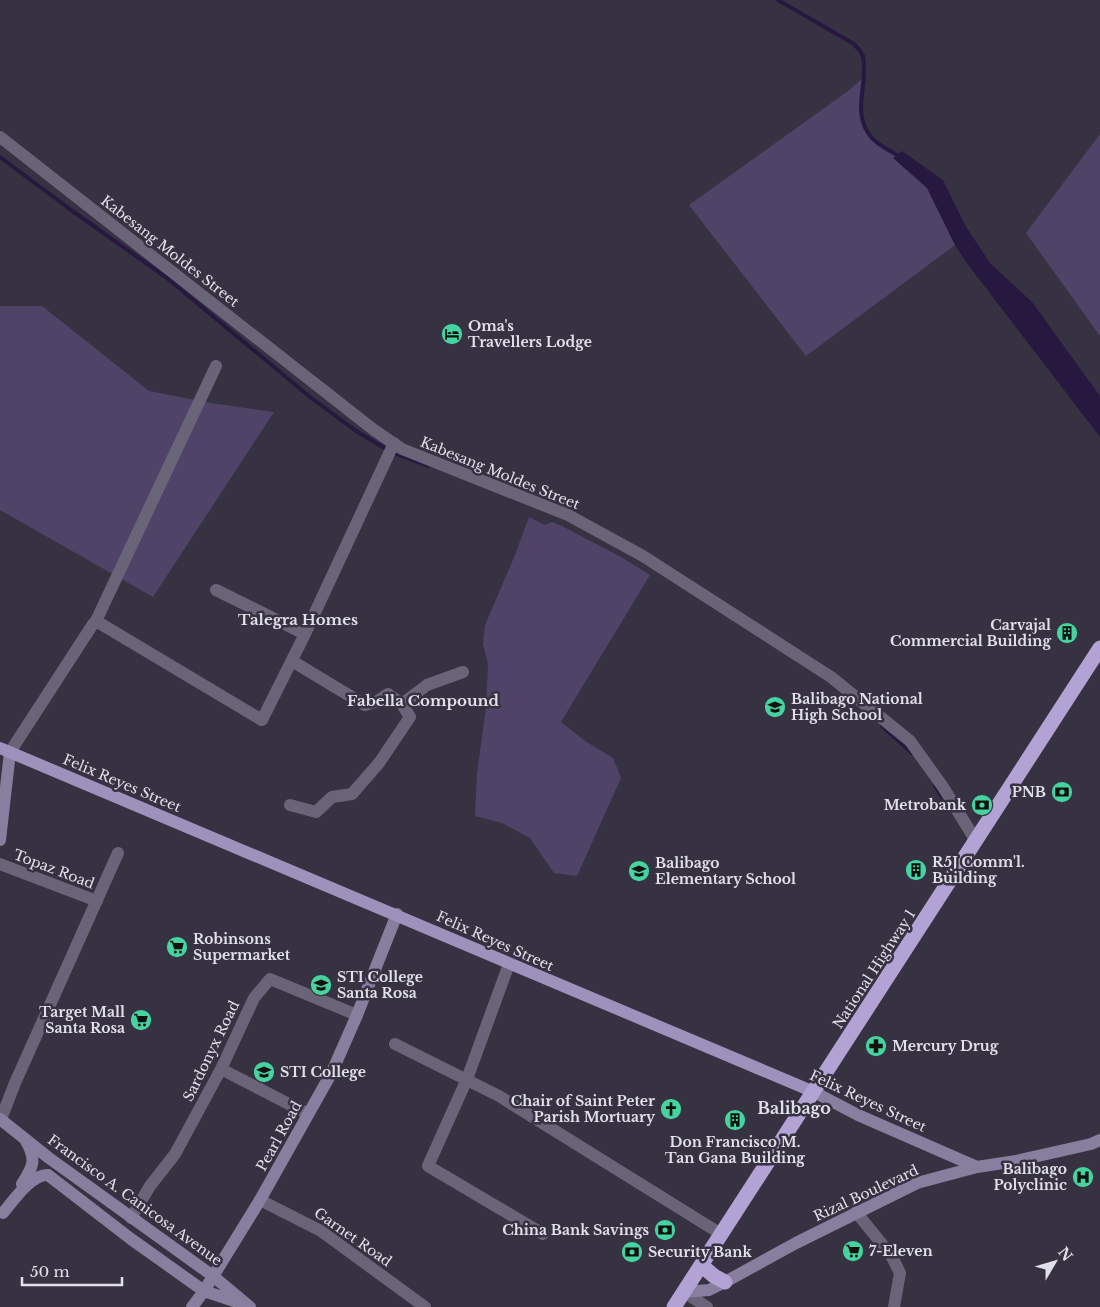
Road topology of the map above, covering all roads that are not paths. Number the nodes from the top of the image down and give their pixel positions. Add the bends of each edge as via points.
1 (0, 137) edge
2 (216, 366) dead end
3 (391, 449) junction
4 (216, 590) dead end
5 (96, 621) junction
6 (305, 634) junction
7 (1100, 648) edge
8 (292, 661) junction
9 (463, 672) dead end
10 (402, 704) junction
11 (5, 750) edge
12 (290, 806) dead end
13 (0, 840) edge
14 (976, 841) junction
15 (118, 853) dead end
16 (6, 866) edge
17 (97, 901) junction
18 (397, 914) junction
19 (509, 964) junction
20 (357, 1015) junction
21 (395, 1044) dead end
22 (221, 1069) junction
23 (467, 1079) junction
24 (814, 1092) junction
25 (308, 1114) junction
26 (0, 1119) edge
27 (22, 1136) junction
28 (1100, 1140) edge
29 (976, 1167) junction
30 (260, 1200) junction
31 (856, 1212) junction
32 (1, 1215) edge
33 (131, 1218) junction
34 (543, 1234) dead end
35 (721, 1234) junction
36 (702, 1265) junction
37 (214, 1276) junction
38 (725, 1282) junction
39 (204, 1291) junction
40 (684, 1292) junction
41 (192, 1307) edge
42 (250, 1307) edge
43 (425, 1307) edge
44 (674, 1307) edge
45 (707, 1307) edge
46 (894, 1307) edge

1 - 3 street, Kabesang Moldes Street via 374,430
2 - 5 street
3 - 6 street
3 - 14 street, Kabesang Moldes Street via 402,449 568,515 643,556 831,677 910,741
4 - 6 street
5 - 8 street via 260,720
5 - 11 street
6 - 8 street
7 - 14 highway, National Highway 1
8 - 10 street via 365,705 388,694
9 - 10 street via 427,685
10 - 12 street via 410,717 379,763 352,794 332,797 316,812
11 - 13 street
11 - 18 main road, Felix Reyes Street
14 - 24 highway, National Highway 1
15 - 17 street
16 - 17 street, Topaz Road
17 - 26 street
18 - 19 main road, Felix Reyes Street
18 - 20 street, Pearl Road
19 - 23 street
19 - 24 main road, Felix Reyes Street
20 - 22 street, Sardonyx Road via 270,979 254,998
20 - 25 street, Pearl Road via 332,1072
21 - 23 street
22 - 25 street
22 - 33 street, Sardonyx Road via 175,1154
23 - 34 street via 428,1166
23 - 35 street
24 - 29 street, Felix Reyes Street
24 - 35 highway, National Highway 1
25 - 30 street, Pearl Road
26 - 27 street, Francisco A. Canicosa Avenue
27 - 32 street via 34,1158 31,1170
27 - 33 street, Francisco A. Canicosa Avenue
28 - 29 street, Rizal Boulevard via 1016,1161
29 - 31 street, Rizal Boulevard via 917,1183
30 - 37 street, Pearl Road
30 - 43 street, Garnet Road via 322,1230
31 - 38 street, Rizal Boulevard
31 - 46 street via 891,1255 900,1273
32 - 39 street, Francisco A. Canicosa Avenue via 33,1179 41,1174 48,1175
33 - 37 street, Francisco A. Canicosa Avenue
35 - 36 highway, National Highway 1
36 - 38 highway
36 - 40 highway, National Highway 1
37 - 39 street, Pearl Road
37 - 42 street, Francisco A. Canicosa Avenue
38 - 40 street, Rizal Boulevard via 709,1290
39 - 41 street, Pearl Road
39 - 42 street, Francisco A. Canicosa Avenue
40 - 44 highway, National Highway 1
40 - 45 street

